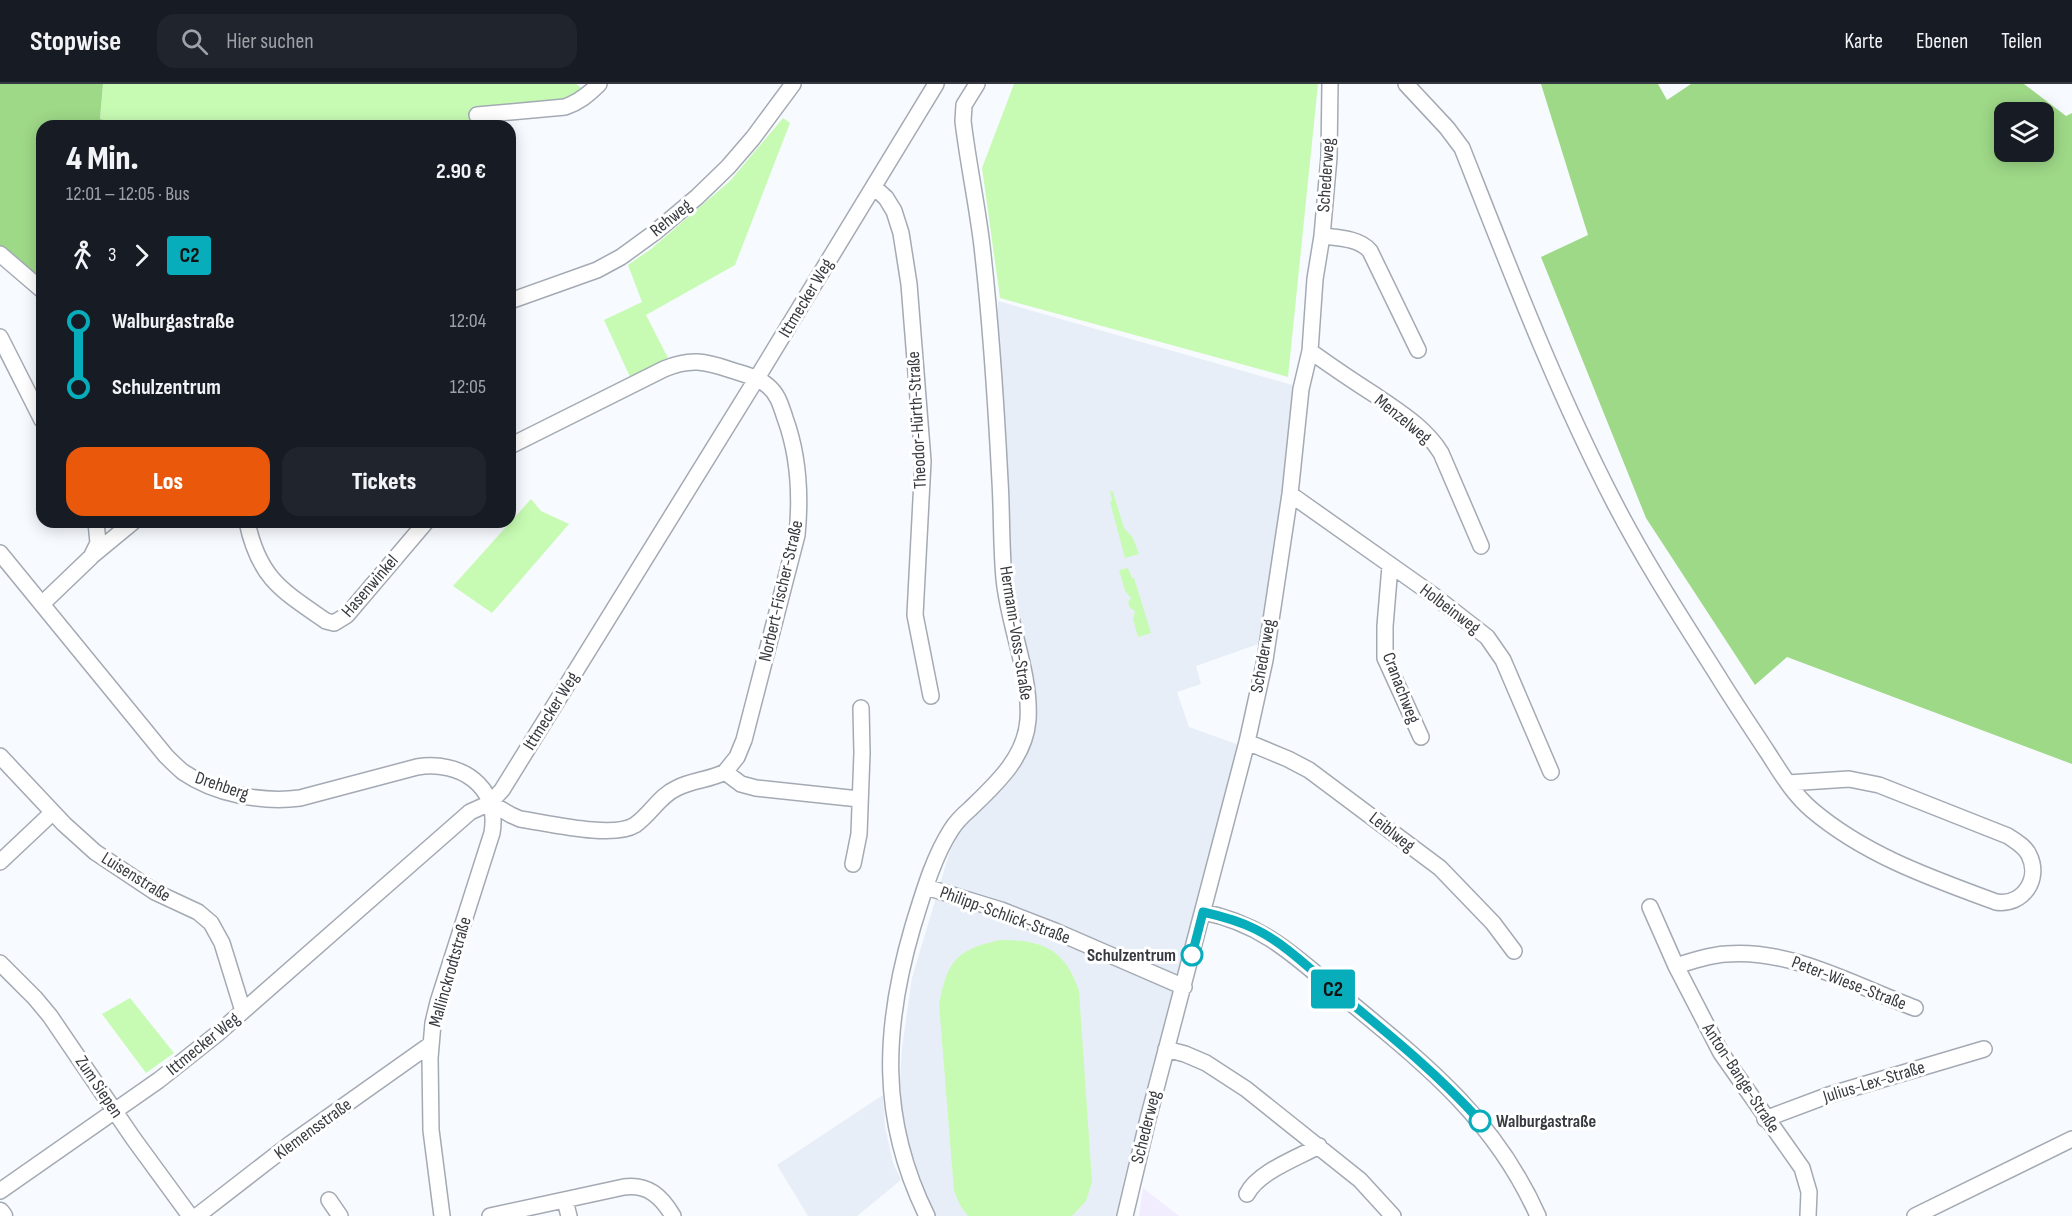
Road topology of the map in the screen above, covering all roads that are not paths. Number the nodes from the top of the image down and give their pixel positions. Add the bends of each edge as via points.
1 (599, 84) edge
2 (794, 84) edge
3 (936, 84) edge
4 (977, 84) edge
5 (1330, 84) edge
6 (1406, 84) edge
7 (482, 118) edge
8 (874, 187) junction
9 (1322, 236) junction
10 (0, 255) edge
11 (36, 285) edge
12 (516, 299) edge
13 (0, 337) edge
14 (1418, 350) dead end
15 (1310, 351) junction
16 (757, 378) junction
17 (36, 408) edge
18 (516, 443) edge
19 (1290, 494) junction
20 (97, 528) edge
21 (126, 528) edge
22 (247, 528) edge
23 (421, 528) edge
24 (1481, 546) dead end
25 (0, 553) edge
26 (91, 556) junction
27 (1390, 566) junction
28 (43, 603) junction
29 (931, 696) dead end
30 (861, 708) dead end
31 (1421, 737) dead end
32 (1247, 742) junction
33 (0, 756) edge
34 (725, 772) junction
35 (1551, 772) dead end
36 (1788, 783) junction
37 (859, 799) junction
38 (490, 802) junction
39 (52, 813) junction
40 (0, 862) edge
41 (853, 864) dead end
42 (926, 887) junction
43 (1650, 907) dead end
44 (1203, 912) junction
45 (1514, 951) dead end
46 (0, 963) edge
47 (1676, 966) junction
48 (1184, 987) junction
49 (1915, 1008) dead end
50 (243, 1011) junction
51 (431, 1044) junction
52 (1166, 1049) junction
53 (1983, 1049) dead end
54 (115, 1111) junction
55 (1766, 1119) junction
56 (2072, 1139) edge
57 (1319, 1146) junction
58 (0, 1191) edge
59 (1247, 1194) dead end
60 (329, 1200) dead end
61 (567, 1208) edge
62 (0, 1212) edge
63 (509, 1214) edge
64 (3, 1216) edge
65 (190, 1216) edge
66 (197, 1216) edge
67 (340, 1216) edge
68 (442, 1216) edge
69 (490, 1216) edge
70 (673, 1216) edge
71 (927, 1216) edge
72 (1125, 1216) edge
73 (1393, 1216) edge
74 (1538, 1216) edge
75 (1808, 1216) edge
76 (1915, 1216) edge

1 - 7 street via 565,107
2 - 12 street, Rehweg via 728,167 654,232 608,264
3 - 8 street, Ittmecker Weg
4 - 42 street, Hermann-Voss-Straße via 964,105 963,122 984,264 998,434 1004,582 1027,695 1027,730 1006,772 951,829
5 - 9 street, Schederweg
6 - 36 street via 1462,148 1544,349 1644,559
8 - 16 street, Ittmecker Weg
8 - 29 street, Theodor-Hürth-Straße via 894,211 909,284 923,461 915,615
9 - 14 street via 1355,241 1370,250
9 - 15 street, Schederweg
10 - 11 street
13 - 17 street
15 - 19 street, Schederweg via 1301,389
15 - 24 street, Menzelweg via 1424,431 1441,453 1471,510
16 - 18 street via 706,362 676,364
16 - 34 street, Norbert-Fischer-Straße via 777,397 789,427 798,464 800,510 791,561 751,715 737,757
16 - 38 street, Ittmecker Weg via 505,785
19 - 27 street, Holbeinweg
19 - 32 street, Schederweg via 1265,660
20 - 26 street via 98,543
21 - 26 street
22 - 23 street, Hasenwinkel via 261,566 273,582 334,623 347,615
25 - 28 street, Drehberg
26 - 28 street
27 - 31 street, Cranachweg via 1385,658
27 - 35 street, Holbeinweg via 1492,643
28 - 38 street, Drehberg via 166,756 199,781 231,792 282,801 434,765 466,773
30 - 37 street
32 - 44 street, Schederweg
32 - 45 street, Leiblweg via 1309,770 1440,868
33 - 39 street, Luisenstraße
34 - 37 street via 741,784 756,788
34 - 38 street via 676,788 633,826 611,832 520,819
36 - 36 street via 1809,808 1857,843 1940,881 2004,903 2023,895 2031,883 2030,855 2008,836 1861,780 1835,778
37 - 41 street via 859,834
38 - 50 street, Ittmecker Weg via 470,812
38 - 51 street, Mallinckrodtstraße via 492,833 438,1002
39 - 40 street
39 - 50 street, Luisenstraße via 112,864 211,923 222,943
42 - 48 street, Philipp-Schlick-Straße via 1002,910
42 - 71 street, Hermann-Voss-Straße via 900,975 892,1017 891,1065 899,1143
43 - 47 street, Anton-Bange-Straße
44 - 48 street, Schederweg
44 - 74 street via 1242,923 1272,939 1440,1079 1496,1141 1523,1183
46 - 54 street, Zum Siepen via 44,1008
47 - 49 street, Peter-Wiese-Straße via 1725,954 1773,956 1797,961
47 - 55 street, Anton-Bange-Straße via 1721,1053
48 - 52 street, Schederweg
50 - 54 street, Ittmecker Weg
51 - 66 street, Klemensstraße
51 - 68 street, Mallinckrodtstraße via 431,1130
52 - 57 street via 1223,1073
52 - 72 street, Schederweg
53 - 55 street, Julius-Lex-Straße via 1829,1095
54 - 58 street, Ittmecker Weg
54 - 65 street, Zum Siepen
55 - 75 street, Anton-Bange-Straße via 1805,1175
56 - 76 street
57 - 59 street via 1266,1173
57 - 73 street via 1370,1189
60 - 67 street
61 - 63 street
61 - 70 street via 624,1188 639,1187 658,1196
62 - 64 main road
63 - 69 street

